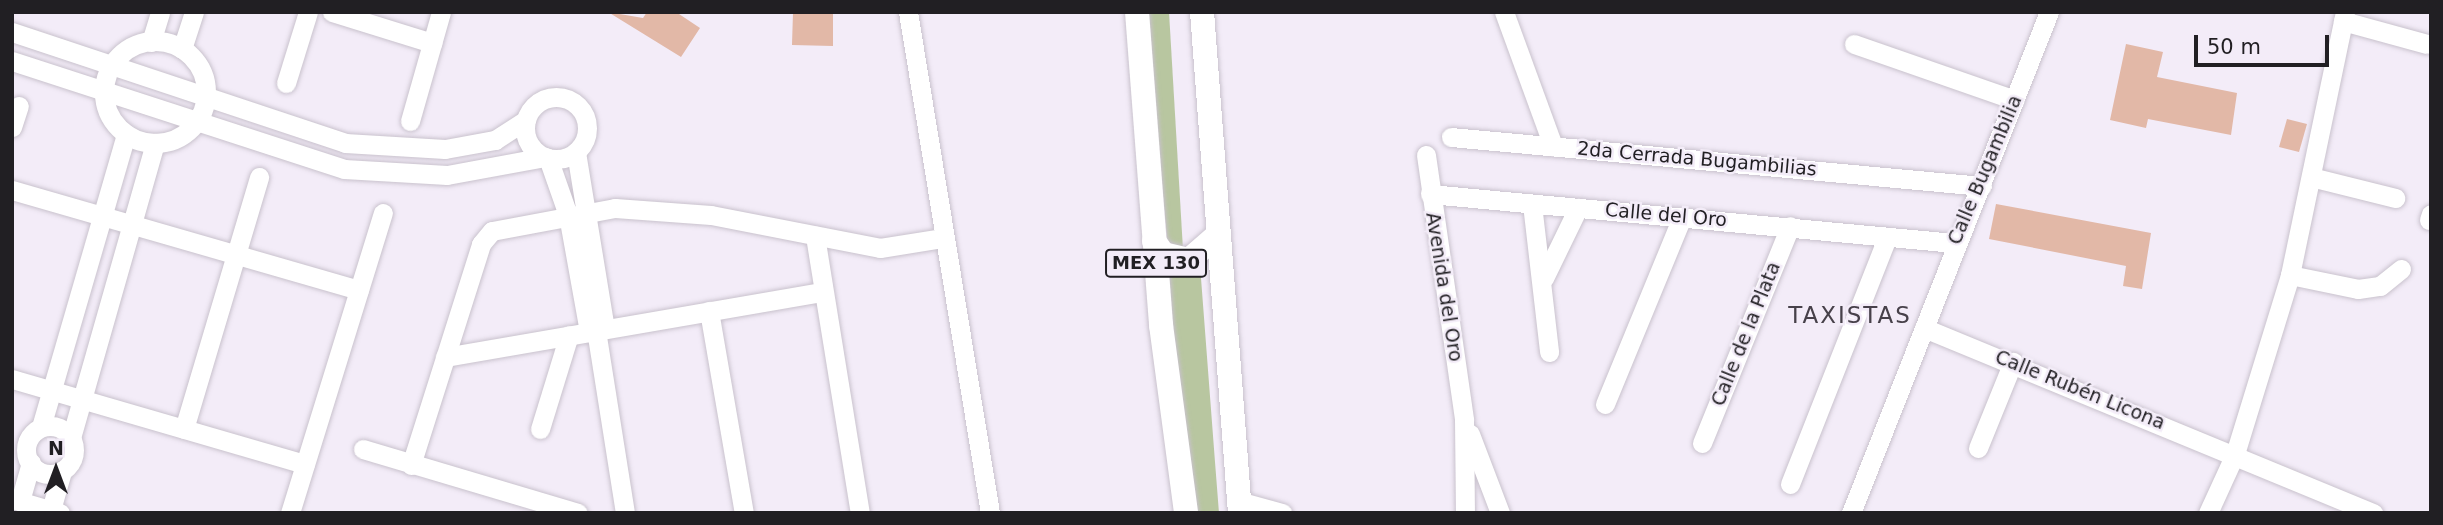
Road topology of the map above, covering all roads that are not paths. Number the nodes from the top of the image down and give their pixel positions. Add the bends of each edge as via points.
1 (160, 12) edge
2 (194, 12) edge
3 (308, 12) edge
4 (332, 12) edge
5 (441, 12) edge
6 (908, 12) edge
7 (1137, 12) edge
8 (1202, 12) edge
9 (1504, 12) edge
10 (2049, 12) edge
11 (2344, 17) edge
12 (12, 32) edge
13 (151, 42) junction
14 (432, 43) junction
15 (1854, 44) dead end
16 (2427, 44) dead end
17 (182, 49) junction
18 (12, 61) edge
19 (112, 66) junction
20 (286, 83) dead end
21 (104, 91) junction
22 (206, 97) junction
23 (2015, 100) junction
24 (19, 106) dead end
25 (526, 120) junction
26 (197, 121) junction
27 (410, 121) dead end
28 (12, 127) edge
29 (126, 134) junction
30 (1451, 137) dead end
31 (155, 142) junction
32 (1553, 146) junction
33 (576, 152) junction
34 (1426, 155) dead end
35 (546, 158) junction
36 (259, 177) dead end
37 (2311, 177) junction
38 (1982, 186) junction
39 (12, 190) edge
40 (1430, 194) junction
41 (2395, 198) dead end
42 (1532, 204) junction
43 (1578, 208) junction
44 (383, 213) dead end
45 (575, 214) junction
46 (101, 216) junction
47 (1682, 217) junction
48 (132, 225) junction
49 (1790, 226) junction
50 (815, 236) junction
51 (1215, 237) junction
52 (943, 238) junction
53 (1895, 239) junction
54 (1154, 241) junction
55 (1954, 243) junction
56 (236, 255) junction
57 (1945, 267) junction
58 (2401, 269) dead end
59 (2290, 275) junction
60 (1544, 278) junction
61 (359, 290) junction
62 (821, 292) junction
63 (709, 311) junction
64 (1924, 328) junction
65 (596, 330) junction
66 (569, 335) junction
67 (1549, 352) dead end
68 (445, 357) junction
69 (2012, 362) junction
70 (12, 379) edge
71 (52, 391) junction
72 (82, 400) junction
73 (1605, 404) dead end
74 (1464, 420) junction
75 (41, 427) junction
76 (184, 429) junction
77 (540, 429) dead end
78 (71, 438) junction
79 (1702, 443) dead end
80 (1978, 448) dead end
81 (363, 449) dead end
82 (2235, 454) junction
83 (31, 463) junction
84 (305, 464) junction
85 (411, 465) junction
86 (62, 471) junction
87 (1790, 484) dead end
88 (16, 500) edge
89 (518, 505) edge
90 (1239, 507) edge
91 (55, 511) edge
92 (290, 513) edge
93 (578, 513) edge
94 (625, 513) edge
95 (744, 513) edge
96 (860, 513) edge
97 (990, 513) edge
98 (1186, 513) edge
99 (1282, 513) edge
100 (1465, 513) edge
101 (1500, 513) edge
102 (1852, 513) edge
103 (2208, 513) edge
104 (2373, 513) edge

1 - 13 street
2 - 17 street
3 - 20 street
4 - 14 street
5 - 14 street
6 - 52 street
7 - 54 main road, MEX 130
8 - 51 main road, MEX 130
9 - 32 street, 2da Cerrada Bugambilias
10 - 23 street, Calle Bugambilia
11 - 16 street
11 - 37 street
12 - 19 street
13 - 17 street
13 - 19 street via 129,48
14 - 27 street
15 - 23 street
17 - 22 street via 200,66
18 - 21 street
19 - 21 street
19 - 22 street
21 - 26 street
21 - 29 street via 112,119
22 - 25 street via 345,143 392,150 495,140
22 - 26 street
23 - 38 street, Calle Bugambilia
24 - 28 street
25 - 33 street via 547,98 568,99 587,124
25 - 35 street via 527,139
26 - 31 street via 175,139
26 - 35 street via 344,169 393,176 447,175
29 - 31 street
29 - 46 street
30 - 32 street
31 - 48 street
32 - 38 street, 2da Cerrada Bugambilias
33 - 35 street
33 - 45 street
34 - 40 street, Avenida del Oro
35 - 45 street
36 - 56 street
37 - 41 street
37 - 59 street
38 - 55 street, Calle Bugambilia
39 - 46 street
40 - 42 street, Calle del Oro
40 - 74 street, Avenida del Oro
42 - 43 street, Calle del Oro
42 - 60 street
43 - 47 street, Calle del Oro
43 - 60 street
44 - 61 street
45 - 50 street via 654,209
45 - 65 street
45 - 68 street via 486,236
46 - 48 street
46 - 71 street
47 - 49 street, Calle del Oro
47 - 73 street
48 - 56 street
48 - 72 street
49 - 53 street, Calle del Oro
49 - 79 street, Calle de la Plata
50 - 52 street via 880,248
50 - 62 street
51 - 54 main road via 1188,260 1163,254
51 - 90 main road, MEX 130
52 - 97 street
53 - 55 street, Calle del Oro
53 - 57 street, Calle del Oro
53 - 87 street
54 - 98 main road, MEX 130
55 - 57 street, Calle Bugambilia
56 - 61 street
56 - 76 street
57 - 64 street, Calle Bugambilia
58 - 59 street via 2380,286 2358,289
59 - 82 street
60 - 67 street
61 - 84 street
62 - 63 street
62 - 96 street
63 - 65 street
63 - 95 street
64 - 69 street, Calle Rubén Licona
64 - 102 street, Calle Bugambilia
65 - 66 street
65 - 94 street
66 - 68 street
66 - 77 street
68 - 85 street
69 - 80 street
69 - 82 street, Calle Rubén Licona
70 - 71 street
71 - 72 street
71 - 75 street
72 - 76 street
72 - 78 street
74 - 100 street, Avenida del Oro
74 - 101 street, Avenida del Oro
75 - 78 street via 57,426
75 - 83 street via 27,443
76 - 84 street
78 - 86 street via 74,456
81 - 85 street
82 - 103 street
82 - 104 street, Calle Rubén Licona
83 - 86 street via 48,474
83 - 88 street
84 - 92 street
85 - 89 street
86 - 91 street
88 - 91 street
89 - 93 street
90 - 99 street

